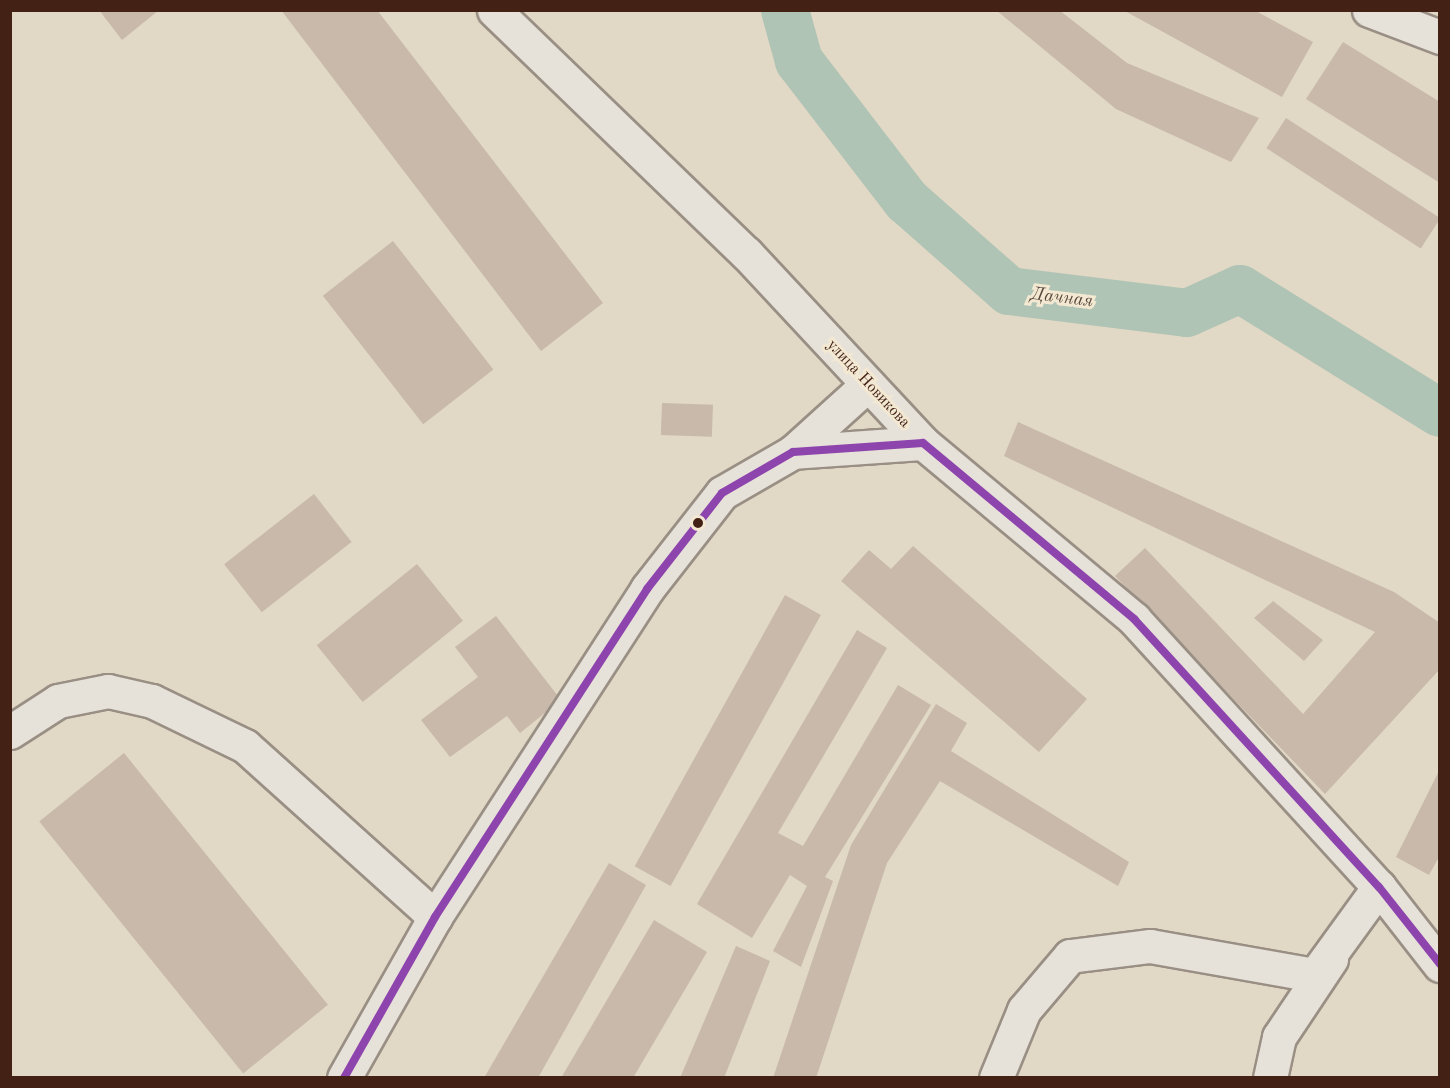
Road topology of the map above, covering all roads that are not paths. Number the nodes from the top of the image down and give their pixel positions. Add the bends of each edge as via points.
1 (495, 10) edge
2 (1369, 10) edge
3 (1440, 37) edge
4 (868, 384) junction
5 (924, 443) junction
6 (793, 452) junction
7 (10, 732) edge
8 (1379, 887) junction
9 (435, 917) junction
10 (1440, 965) edge
11 (344, 1077) edge
12 (996, 1077) edge
13 (1270, 1077) edge

1 - 4 street, улица Новикова via 746,253
2 - 3 street
4 - 5 street, улица Новикова
4 - 6 street
5 - 6 street
5 - 8 street, улица Новикова via 1134,619
6 - 9 street via 722,493 646,589
7 - 9 street via 58,701 108,691 152,700 245,746
8 - 10 street, улица Новикова
8 - 12 street via 1315,975 1150,946 1070,956 1024,1010
8 - 13 street via 1279,1037
9 - 11 street

